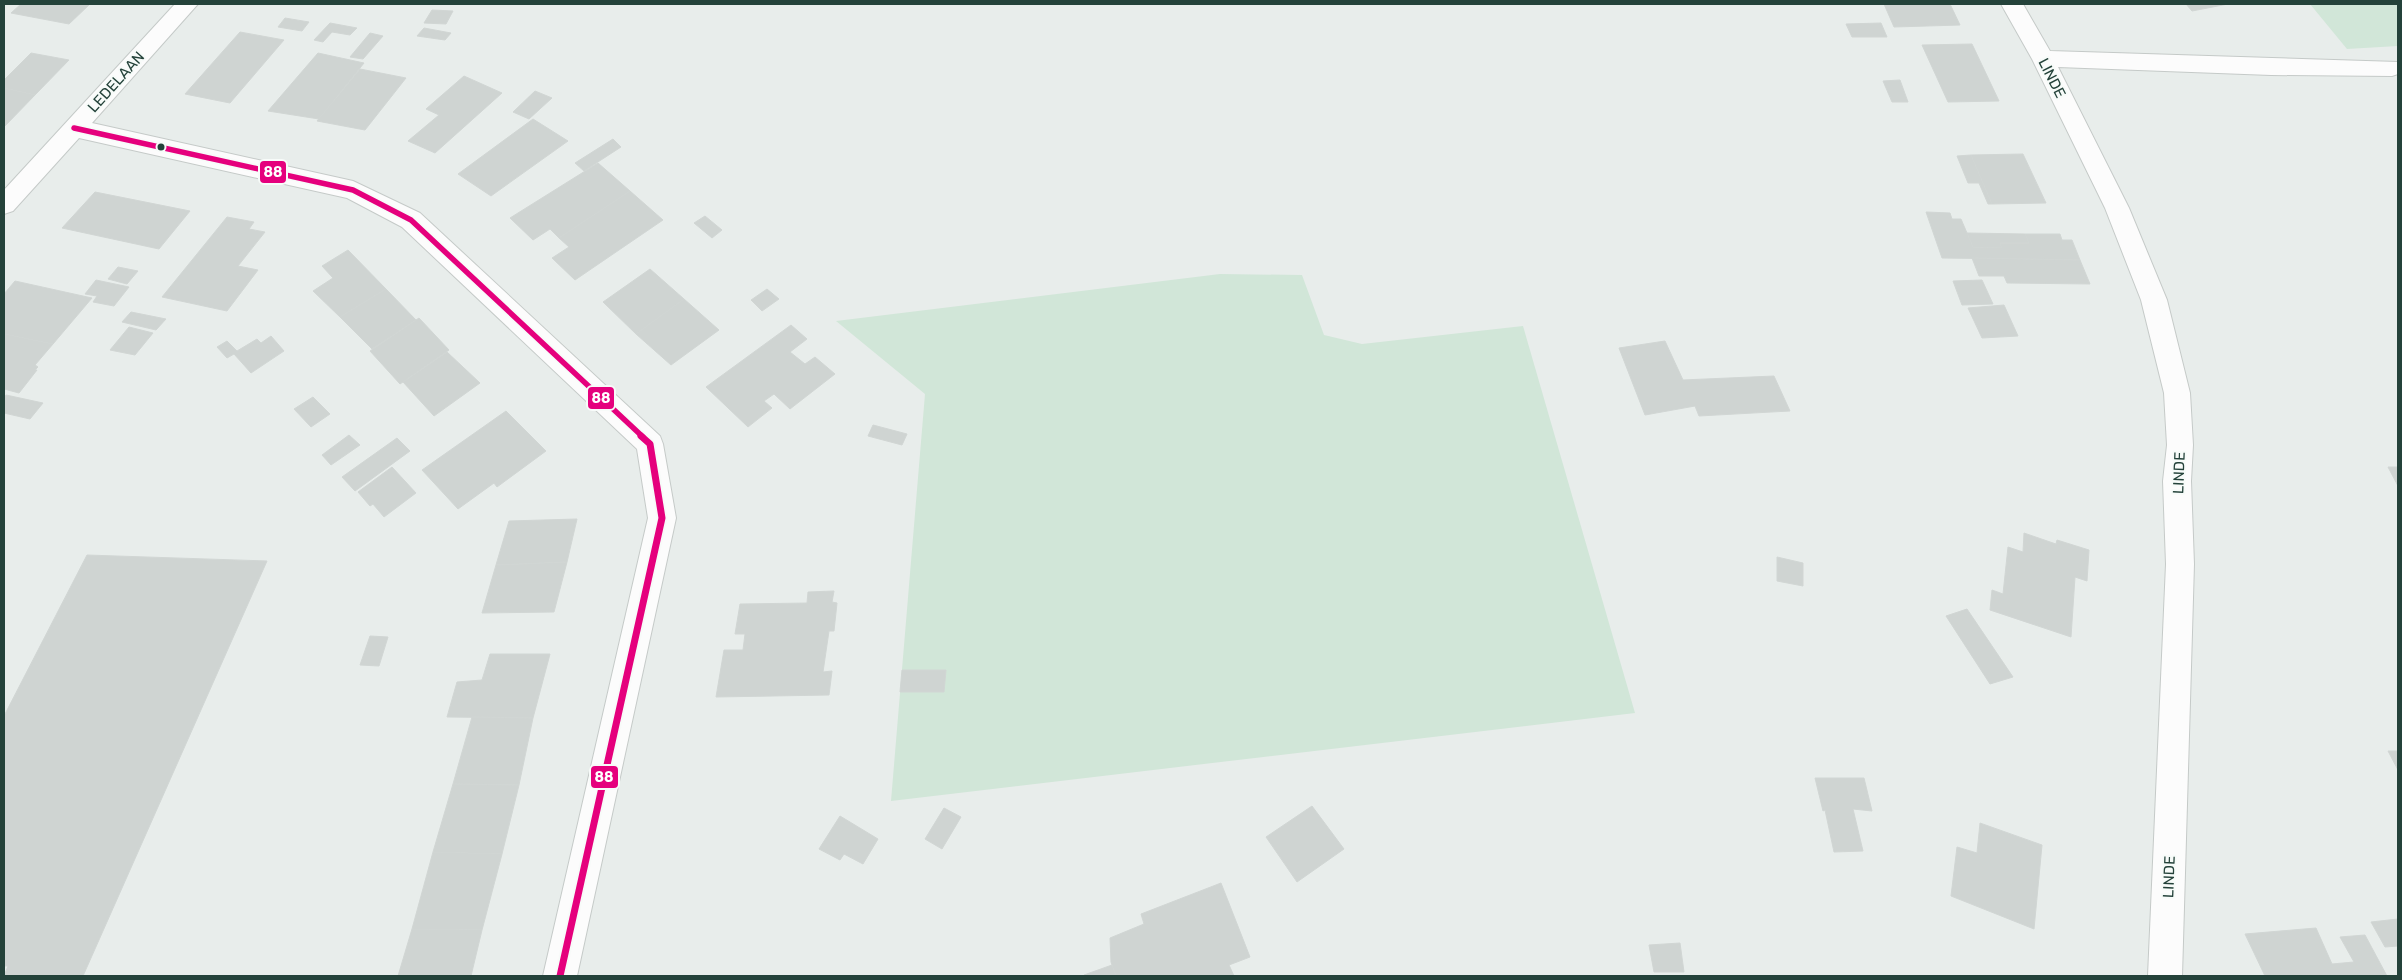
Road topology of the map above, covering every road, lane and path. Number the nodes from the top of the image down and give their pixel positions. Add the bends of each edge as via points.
1 (187, 4) edge
2 (2012, 4) edge
3 (2043, 59) junction
4 (2392, 68) dead end
5 (74, 128) junction
6 (4, 206) edge
7 (560, 976) edge
8 (2165, 976) edge

1 - 5 street, LEDELAAN
2 - 3 street, LINDE
3 - 4 street
3 - 8 street, LINDE via 2117,208 2154,300 2177,392 2180,564
5 - 6 street, LEDELAAN
5 - 7 street via 353,190 411,220 650,444 662,518

